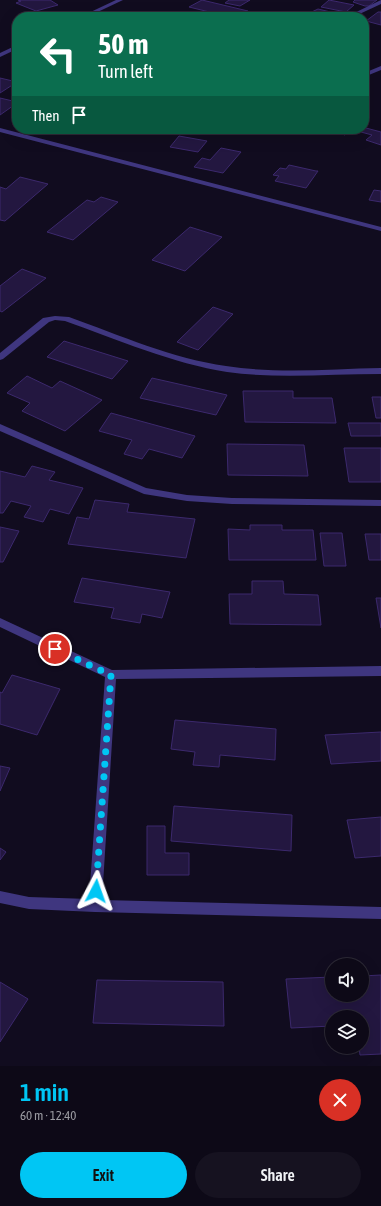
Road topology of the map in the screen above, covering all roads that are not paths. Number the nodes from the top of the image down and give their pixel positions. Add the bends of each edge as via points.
1 (120, 0) edge
2 (381, 2) edge
3 (94, 12) edge
4 (360, 12) edge
5 (12, 49) edge
6 (0, 55) edge
7 (381, 68) edge
8 (369, 73) edge
9 (0, 130) edge
10 (12, 133) edge
11 (15, 134) edge
12 (381, 229) edge
13 (0, 357) edge
14 (381, 371) edge
15 (0, 427) edge
16 (381, 503) edge
17 (0, 622) edge
18 (381, 671) edge
19 (111, 675) junction
20 (0, 897) edge
21 (95, 906) junction
22 (381, 913) edge

1 - 3 street
2 - 4 street
5 - 6 street
7 - 8 street
9 - 10 street
11 - 12 street
13 - 14 street via 46,320 55,318 66,319 187,361 225,369 259,373
15 - 16 street via 144,492 232,501
17 - 19 street
18 - 19 street
19 - 21 street
20 - 21 street via 29,903
21 - 22 street

